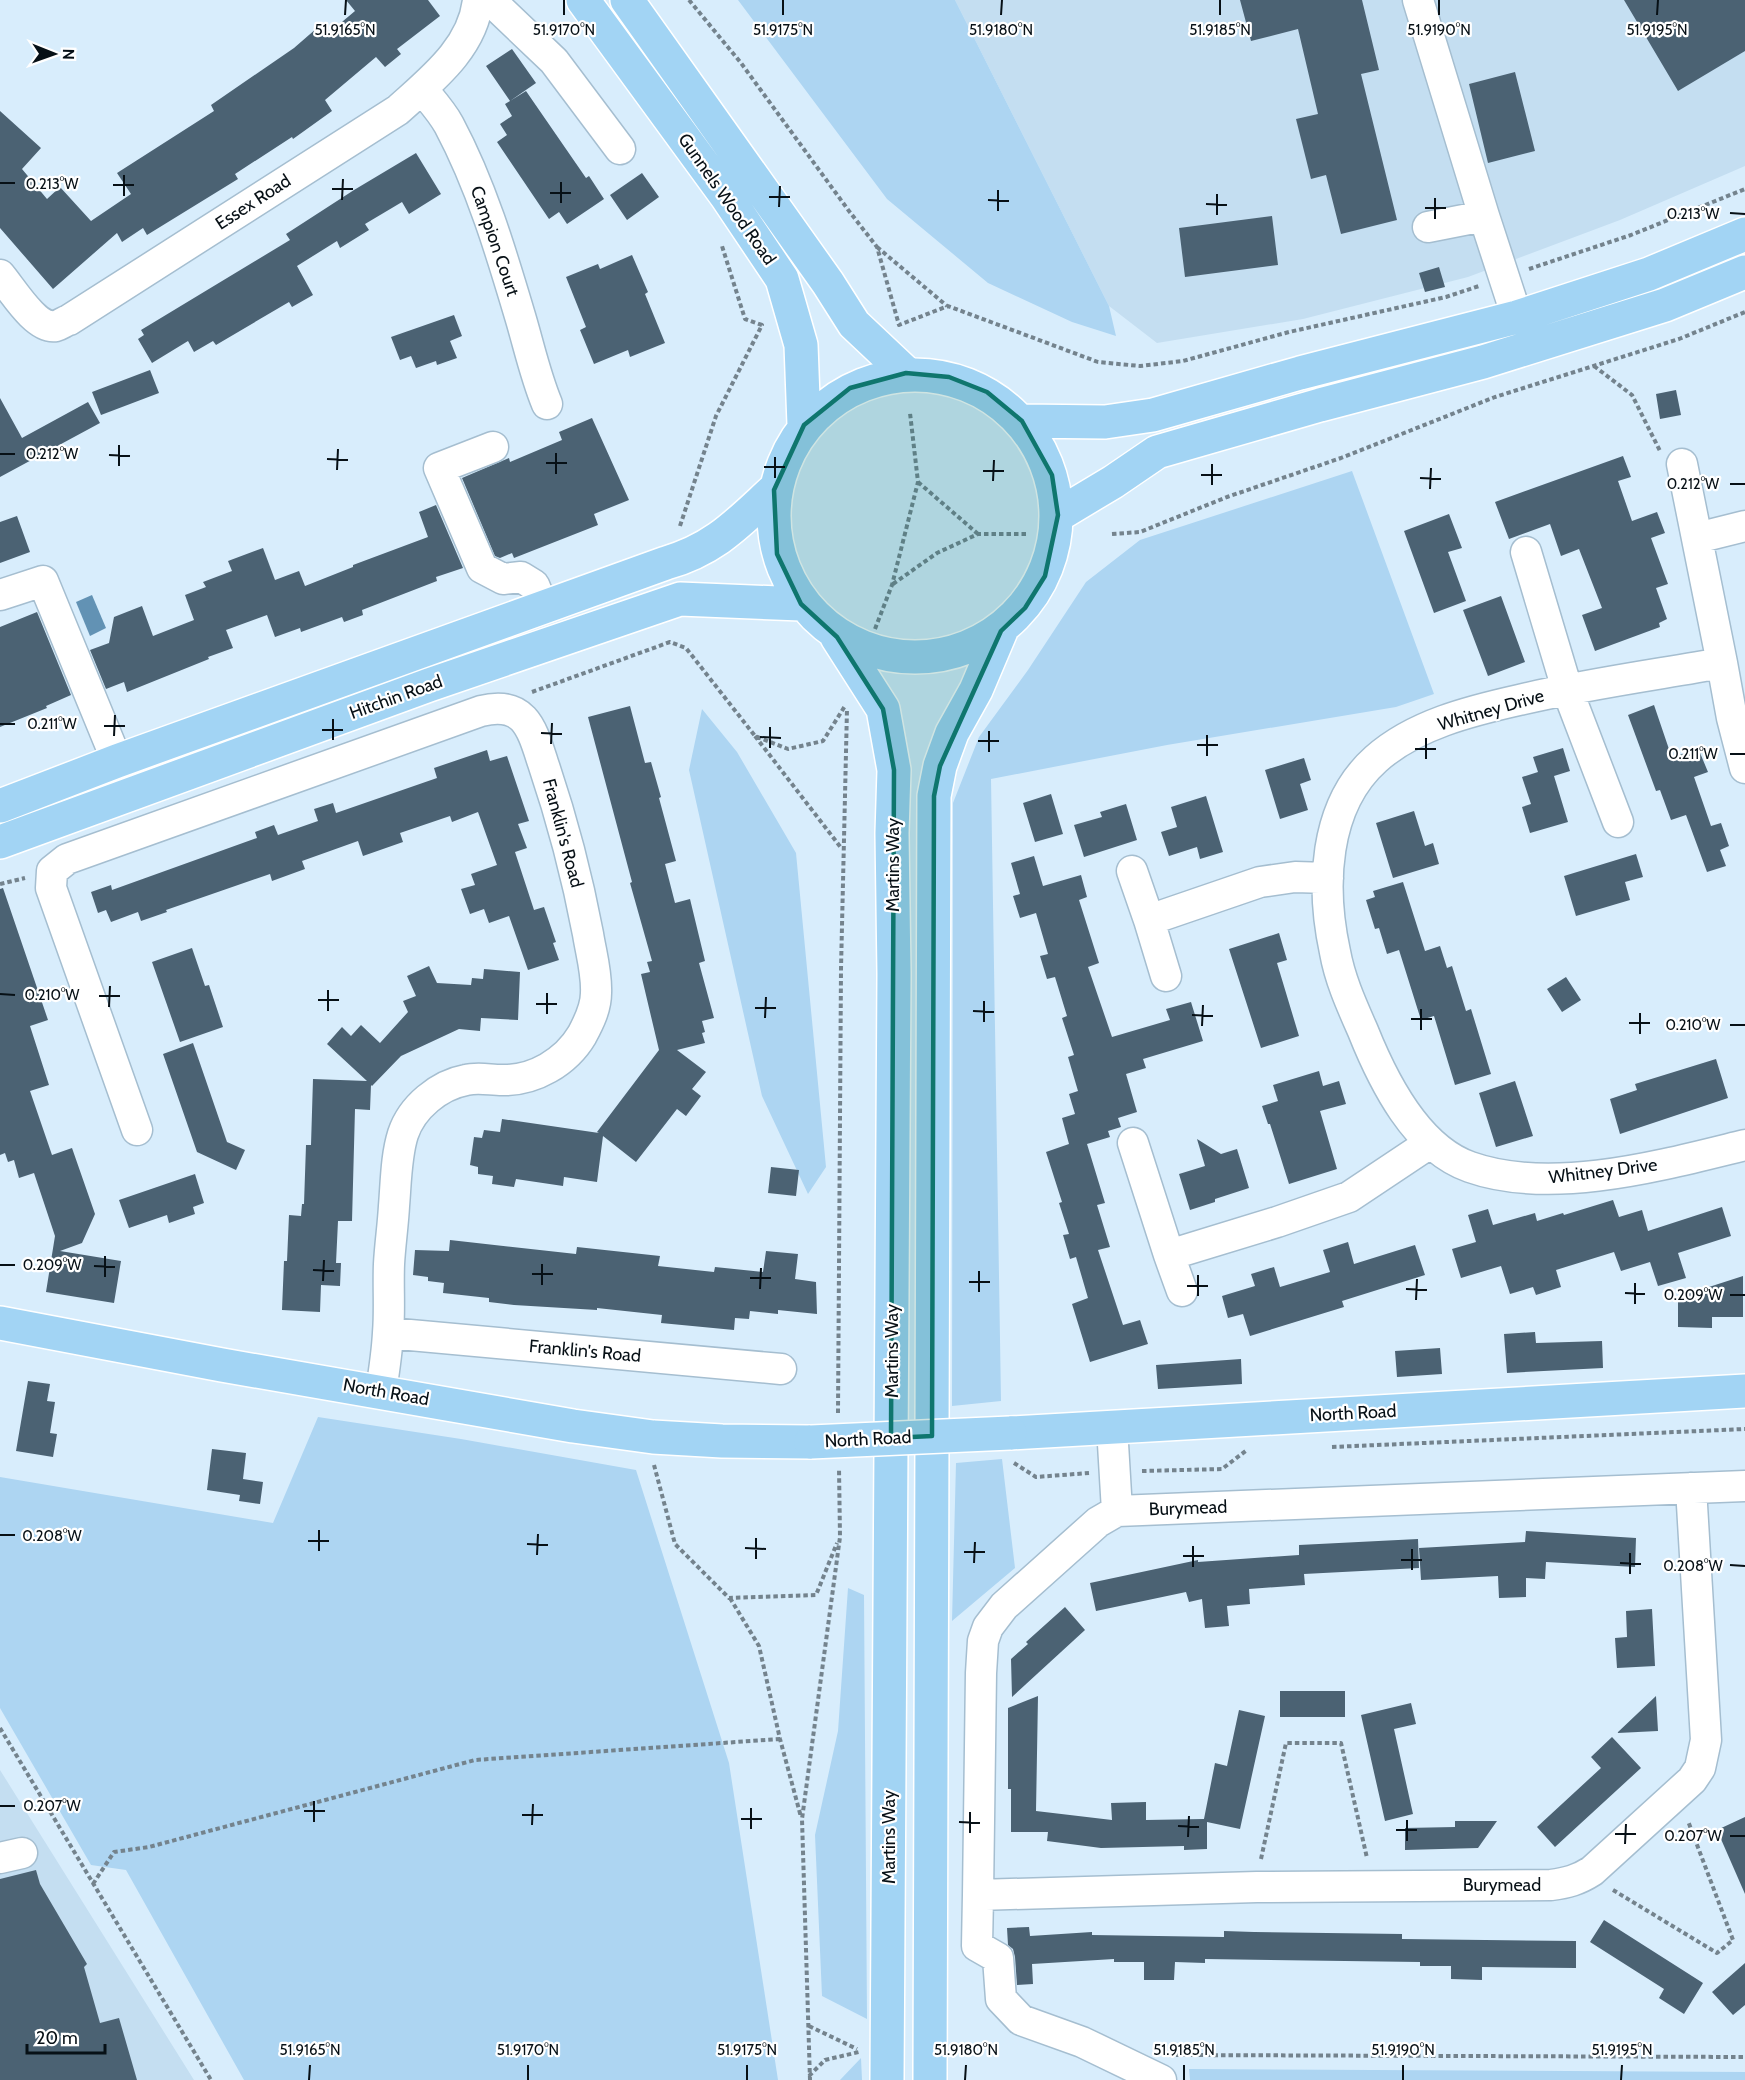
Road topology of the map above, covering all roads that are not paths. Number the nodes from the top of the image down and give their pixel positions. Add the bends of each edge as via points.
1 (478, 0) edge
2 (490, 0) edge
3 (583, 0) edge
4 (627, 0) edge
5 (1418, 0) edge
6 (422, 88) junction
7 (620, 149) dead end
8 (1484, 216) junction
9 (1428, 227) dead end
10 (1745, 234) edge
11 (1745, 272) edge
12 (0, 275) edge
13 (1517, 317) junction
14 (906, 373) junction
15 (547, 404) dead end
16 (1022, 421) junction
17 (804, 425) junction
18 (493, 447) dead end
19 (1679, 483) road end
20 (774, 490) junction
21 (1058, 515) junction
22 (1745, 526) edge
23 (1697, 538) junction
24 (1526, 552) dead end
25 (0, 595) edge
26 (801, 604) junction
27 (543, 607) junction
28 (1001, 631) junction
29 (837, 637) junction
30 (1722, 663) junction
31 (1567, 689) junction
32 (117, 761) junction
33 (1745, 768) edge
34 (0, 806) edge
35 (1618, 822) dead end
36 (0, 842) edge
37 (1132, 871) dead end
38 (1328, 878) junction
39 (1149, 920) junction
40 (1166, 976) dead end
41 (137, 1130) dead end
42 (1133, 1143) dead end
43 (1430, 1143) junction
44 (1745, 1145) edge
45 (1170, 1256) junction
46 (1182, 1291) dead end
47 (0, 1323) edge
48 (388, 1333) junction
49 (781, 1369) dead end
50 (381, 1391) junction
51 (1745, 1391) edge
52 (1112, 1427) junction
53 (1745, 1486) edge
54 (1691, 1488) junction
55 (1117, 1511) junction
56 (978, 1895) junction
57 (1148, 2074) edge
58 (887, 2080) edge
59 (930, 2080) edge

1 - 6 street, Essex Road via 476,14 459,48
2 - 7 street via 554,61
3 - 17 main road, Gunnels Wood Road via 782,279 801,345
4 - 14 main road, Gunnels Wood Road via 854,324
5 - 8 street
6 - 12 street, Essex Road via 398,110 69,320 48,326 34,319
6 - 15 street, Campion Court via 448,124 490,221
8 - 9 street
8 - 13 street
10 - 13 main road via 1649,274
11 - 21 main road via 1665,305 1483,362 1157,452
13 - 16 main road via 1153,415 1105,422
14 - 16 main road via 949,377 987,392
14 - 17 main road via 850,388
16 - 21 main road via 1052,475
17 - 20 main road
18 - 27 street via 439,468 482,568 503,579 521,577 534,585
19 - 23 street
20 - 26 main road via 777,554
20 - 27 main road, Hitchin Road via 726,535 691,556
21 - 28 main road via 1045,576 1025,608
22 - 23 street
23 - 30 street
24 - 31 street, Whitney Drive
25 - 32 street via 44,581
26 - 29 main road
26 - 36 main road, Hitchin Road via 680,599 418,689
27 - 32 main road, Hitchin Road
28 - 29 main road via 948,656 896,659
28 - 59 main road via 976,690 952,733 934,796
29 - 58 main road, Martins Way via 883,709 894,770
30 - 31 street, Whitney Drive
30 - 33 street
31 - 35 street
31 - 38 street, Whitney Drive via 1441,722 1405,738 1375,759 1344,801 1336,821
32 - 34 main road, Hitchin Road
37 - 39 street
38 - 39 street via 1260,882
38 - 43 street, Whitney Drive via 1335,954 1348,994 1377,1066 1399,1104
39 - 40 street
41 - 48 street, Franklin's Road via 51,888 52,871 68,859 481,711 499,708 524,718 533,732 560,814 581,898 596,980 593,1012 578,1042 554,1064 513,1079 485,1078 450,1084 424,1102 407,1123 402,1135 389,1264
42 - 45 street
43 - 44 street, Whitney Drive via 1470,1167 1545,1178 1612,1173
43 - 45 street via 1349,1197
45 - 46 street
47 - 50 main road, North Road
48 - 49 street, Franklin's Road
48 - 50 street, Franklin's Road
50 - 52 main road, North Road, bridge via 573,1426 722,1441 1009,1446
51 - 52 main road, North Road
52 - 55 street
53 - 54 street, Burymead
54 - 55 street, Burymead
54 - 56 street, Burymead via 1706,1740 1700,1768 1675,1797 1592,1871 1568,1883 1551,1885 1257,1887
55 - 56 street via 1098,1522 1004,1606 988,1627 981,1674
56 - 57 street via 977,1946 998,1958 1001,1999 1021,2020 1082,2042

